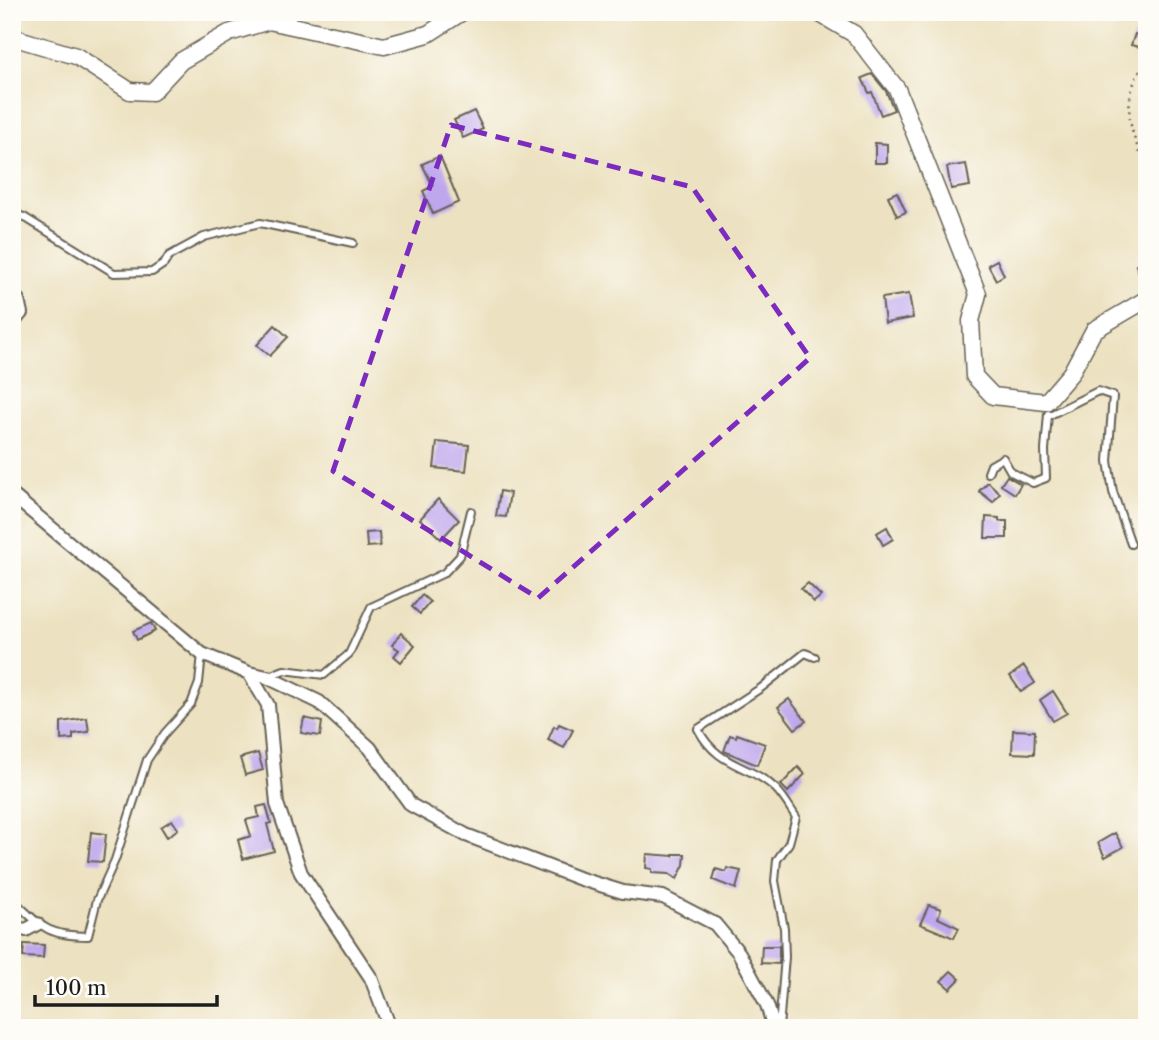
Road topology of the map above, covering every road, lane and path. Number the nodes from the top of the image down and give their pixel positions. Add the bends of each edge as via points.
1 (462, 12) edge
2 (817, 12) edge
3 (12, 37) edge
4 (1147, 58) edge
5 (1147, 169) edge
6 (12, 213) edge
7 (353, 243) dead end
8 (12, 296) edge
9 (1147, 299) edge
10 (12, 324) edge
11 (1047, 409) junction
12 (988, 473) dead end
13 (12, 495) edge
14 (471, 511) dead end
15 (1131, 544) dead end
16 (202, 654) junction
17 (815, 657) dead end
18 (249, 673) junction
19 (267, 677) junction
20 (12, 899) edge
21 (37, 923) junction
22 (12, 927) edge
23 (390, 1028) edge
24 (777, 1028) edge

1 - 3 street via 428,34 384,46 269,21 229,33 181,61 152,92 130,91 76,56
2 - 11 street via 854,34 897,89 978,294 971,321 974,376 993,396
4 - 5 path via 1135,77 1128,103 1135,143
6 - 7 lane via 114,273 152,272 169,256 204,237 260,223
8 - 10 street via 19,300 22,313
9 - 11 street via 1094,330
11 - 12 lane via 1046,478 1032,483 1011,472 1003,458 991,465
11 - 15 lane via 1098,391 1113,396 1108,461
13 - 16 street
14 - 19 lane via 460,556 444,573 371,607 349,654 324,675 284,670
16 - 18 street
16 - 21 lane via 191,704 147,760 88,936 64,936
17 - 24 lane via 806,653 698,729 706,744 732,764 776,789 796,817 789,843 777,860 775,881 785,957
18 - 19 street
18 - 23 street via 268,705 277,804 301,873 372,978
19 - 24 street via 319,702 370,748 411,805 499,848 623,892 663,897 715,924 739,953
20 - 21 lane
21 - 22 street via 26,930

